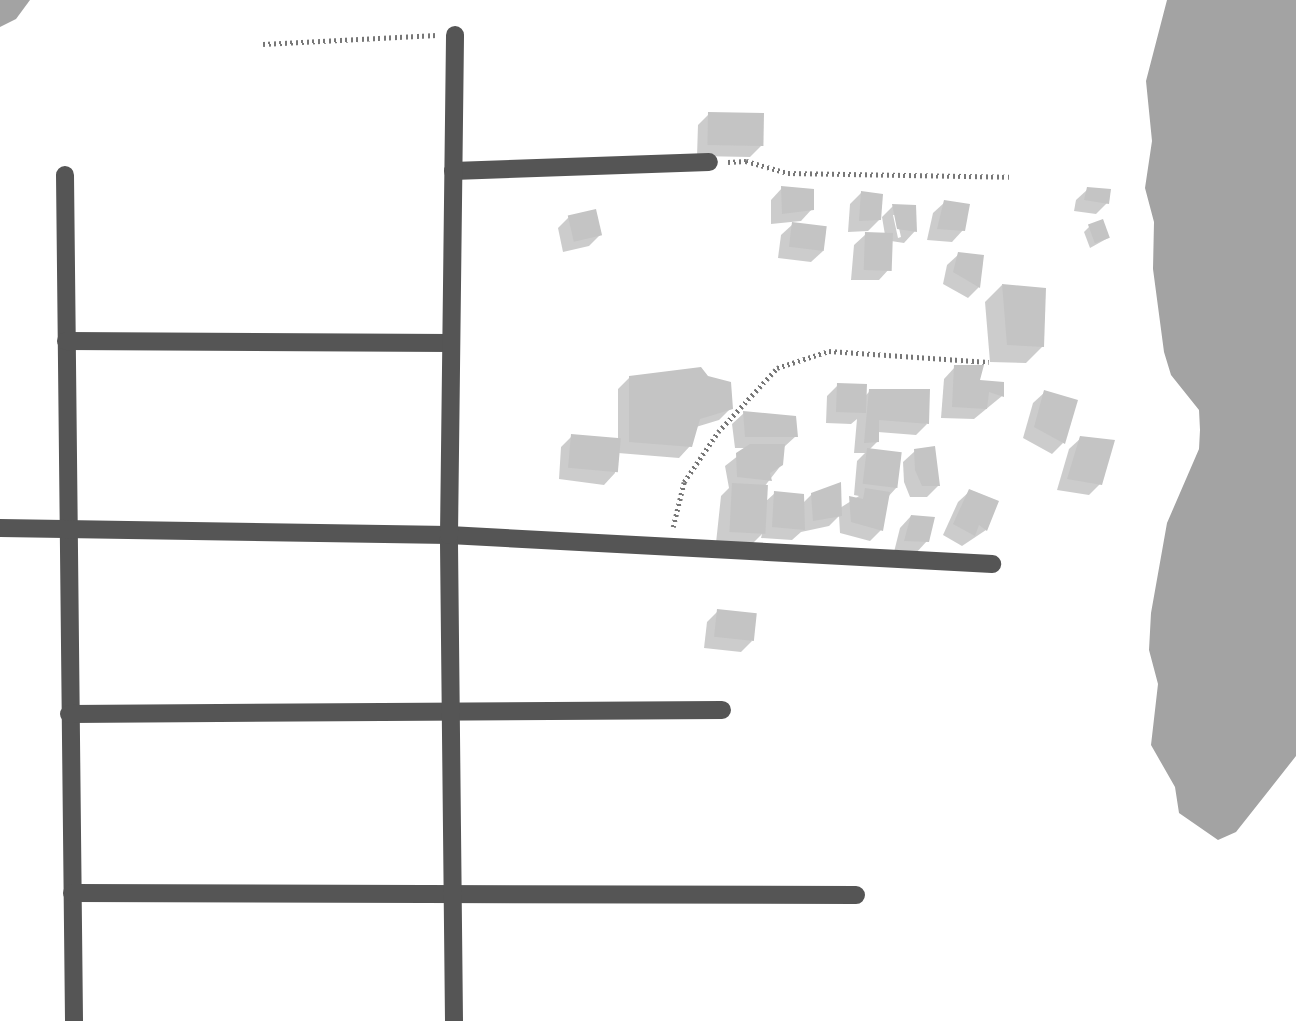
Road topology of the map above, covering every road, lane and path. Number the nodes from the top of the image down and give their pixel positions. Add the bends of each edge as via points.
1 (455, 35) joint
2 (263, 44) dead end
3 (709, 162) joint
4 (453, 171) junction
5 (65, 176) dead end
6 (1009, 177) dead end
7 (66, 341) junction
8 (451, 343) junction
9 (989, 362) dead end
10 (0, 528) edge
11 (66, 528) junction
12 (449, 535) junction
13 (669, 545) junction
14 (992, 564) dead end
15 (722, 710) dead end
16 (451, 712) junction
17 (69, 715) junction
18 (72, 893) junction
19 (453, 894) junction
20 (856, 895) dead end
21 (74, 1021) edge
22 (454, 1021) edge

1 - 2 path
1 - 4 street
3 - 4 street
3 - 6 path via 746,161 788,173
4 - 8 street
5 - 7 street
7 - 8 street
7 - 11 street
8 - 12 street
9 - 13 path via 829,351 777,368 718,432 684,482
10 - 11 street
11 - 12 street
11 - 17 street
12 - 13 street
12 - 16 street
13 - 14 street
15 - 16 street
16 - 17 street
16 - 19 street
17 - 18 street
18 - 19 street
18 - 21 street
19 - 20 street
19 - 22 street

